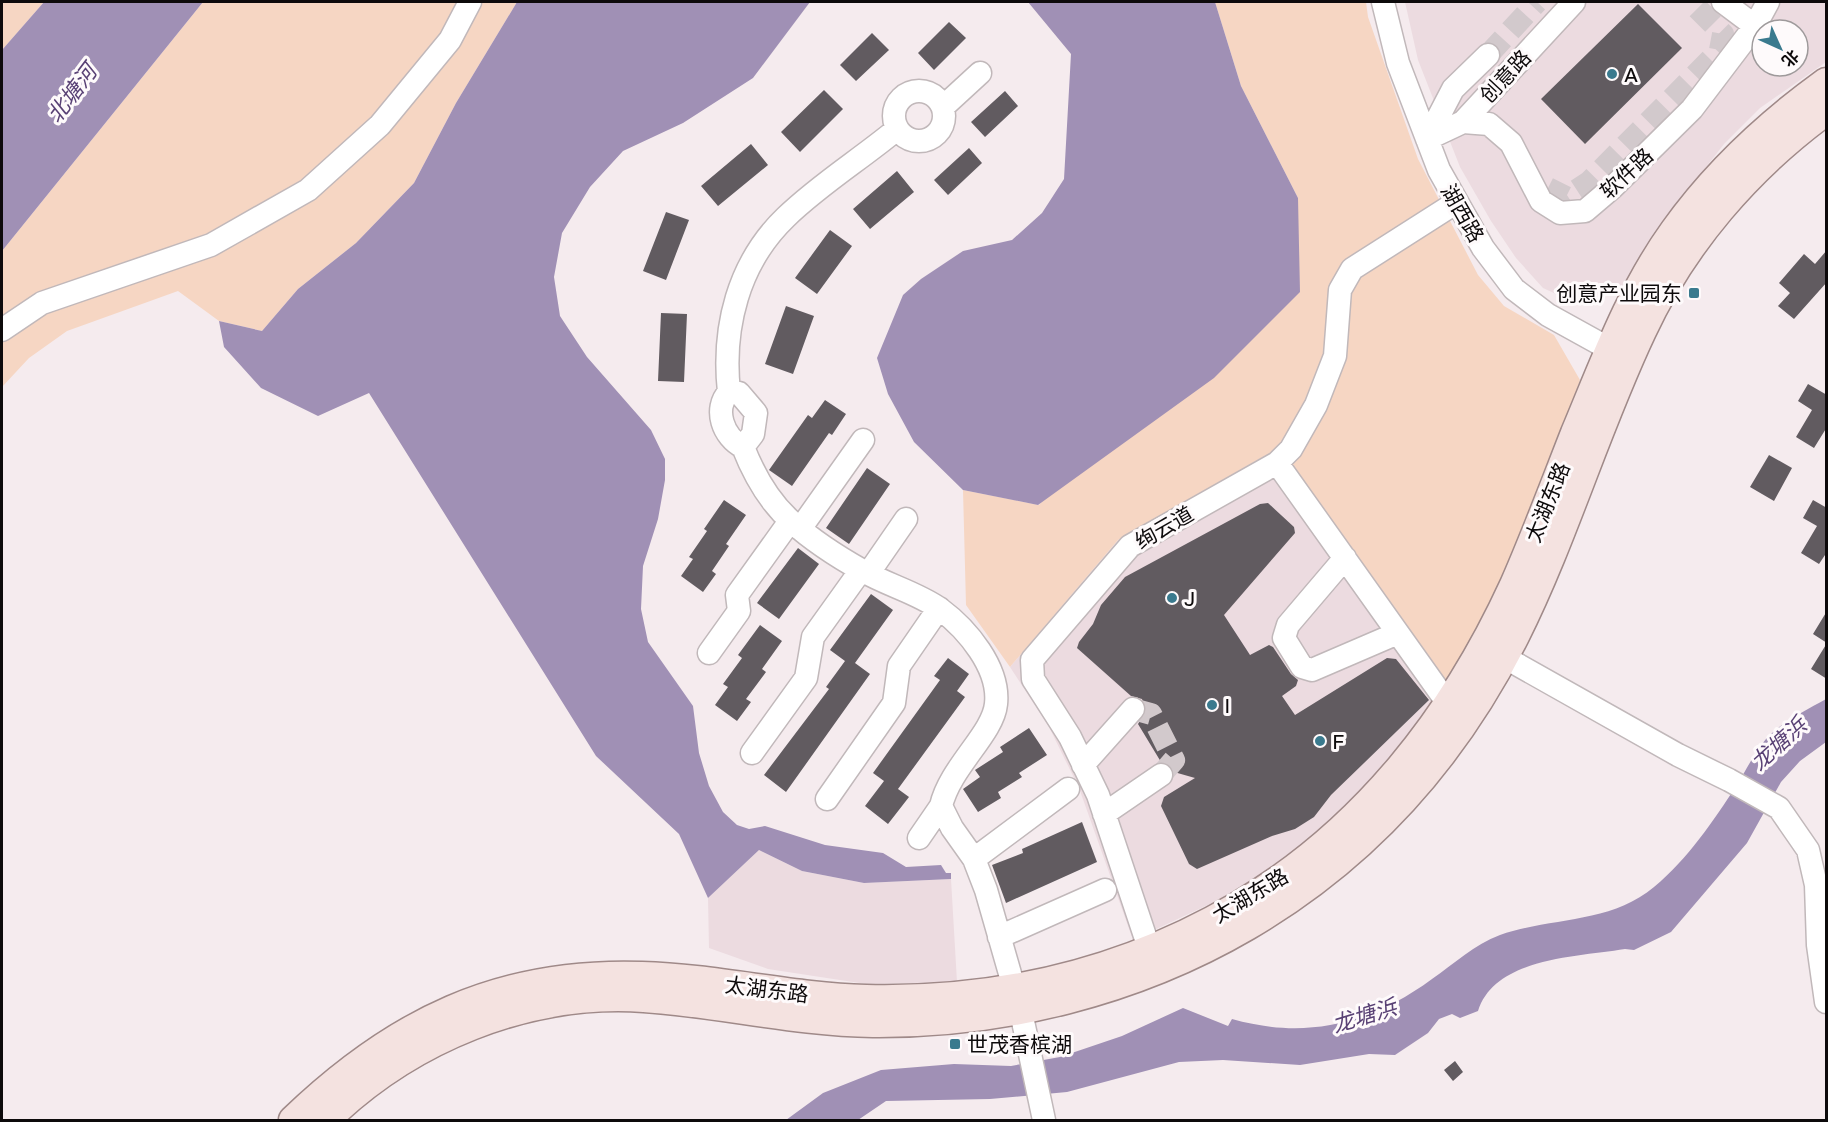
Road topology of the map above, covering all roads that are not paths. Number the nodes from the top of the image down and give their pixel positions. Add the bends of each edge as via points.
1 (470, 2) edge
2 (1383, 2) edge
3 (1574, 2) edge
4 (1723, 2) edge
5 (1768, 2) edge
6 (1759, 18) edge
7 (1750, 22) edge
8 (1750, 33) edge
9 (1488, 55) tunnel mouth
10 (980, 73) dead end
11 (1827, 82) edge
12 (943, 107) junction
13 (1827, 111) edge
14 (1463, 122) junction
15 (1489, 124) junction
16 (897, 129) junction
17 (1427, 139) junction
18 (1548, 188) dead end
19 (1456, 202) junction
20 (2, 330) edge
21 (1620, 354) junction
22 (729, 392) junction
23 (863, 440) dead end
24 (743, 447) junction
25 (1277, 463) junction
26 (906, 519) dead end
27 (795, 525) junction
28 (1345, 558) junction
29 (865, 572) junction
30 (939, 608) junction
31 (1398, 633) junction
32 (709, 653) dead end
33 (1504, 657) junction
34 (1449, 705) junction
35 (1133, 709) dead end
36 (752, 753) dead end
37 (1083, 765) junction
38 (1161, 775) tunnel mouth
39 (1068, 789) dead end
40 (827, 799) dead end
41 (941, 806) junction
42 (1104, 814) junction
43 (919, 838) dead end
44 (974, 859) junction
45 (1104, 890) dead end
46 (999, 937) junction
47 (1149, 948) junction
48 (1018, 1001) junction
49 (1827, 1002) edge
50 (1043, 1113) edge
51 (293, 1120) edge
52 (326, 1120) edge

1 - 20 street via 450,40 380,125 308,190 211,245 42,303
2 - 17 street, 湖西路 via 1398,63
3 - 14 street, 创意路
4 - 7 street
5 - 6 street, 软件路
8 - 15 street, 软件路 via 1692,109 1585,211 1560,213 1541,201 1511,143
9 - 17 street via 1453,89
10 - 12 street
11 - 21 main road, 太湖东路 via 1763,129 1716,178 1672,233 1623,317
12 - 16 street via 942,126 930,139 911,140
12 - 16 street via 930,93 909,93 895,108
13 - 21 main road, 太湖东路 via 1779,147 1734,190 1689,249 1643,327
14 - 15 street
14 - 17 street, 创意路
15 - 18 street via 1506,127 1523,139
16 - 22 street via 794,210 765,240 732,312 726,366
17 - 19 street, 湖西路
19 - 21 street, 湖西路 via 1483,248 1514,289 1548,315
19 - 25 street, 绚云道 via 1352,269 1340,290 1335,356 1316,405 1291,449
21 - 33 main road, 太湖东路 via 1534,592
21 - 34 main road, 太湖东路 via 1516,581
22 - 24 street via 722,400 721,413 734,442
22 - 24 street via 739,393 756,413 753,434
23 - 27 street
24 - 27 street via 753,473
25 - 28 street
25 - 37 street, 绚云道 via 1130,546 1032,660 1033,680
26 - 29 street
27 - 29 street
27 - 32 street via 737,595 739,611
28 - 31 street
28 - 31 street via 1288,625 1284,638 1302,667 1312,670
29 - 30 street
29 - 36 street via 813,637 806,678
30 - 40 street via 899,666 894,703
30 - 41 street via 983,655 997,694 991,719 952,775
31 - 34 street
33 - 48 main road, 太湖东路 via 1433,765 1393,814 1345,860 1245,927 1175,963 1095,992
33 - 49 street via 1678,756 1779,808 1808,850
34 - 47 main road, 太湖东路 via 1376,797 1327,845 1235,908
35 - 37 street
37 - 42 street, 绚云道
38 - 42 street
39 - 44 street
41 - 43 street
41 - 44 street
42 - 47 street, 绚云道
44 - 46 street
45 - 46 street
46 - 48 street
47 - 48 main road, 太湖东路
48 - 50 street
48 - 51 main road, 太湖东路 via 821,996 640,976 564,979 473,1001 403,1032 330,1085
48 - 52 main road, 太湖东路 via 930,1022 869,1023 640,997 577,1000 524,1009 447,1035 379,1074

